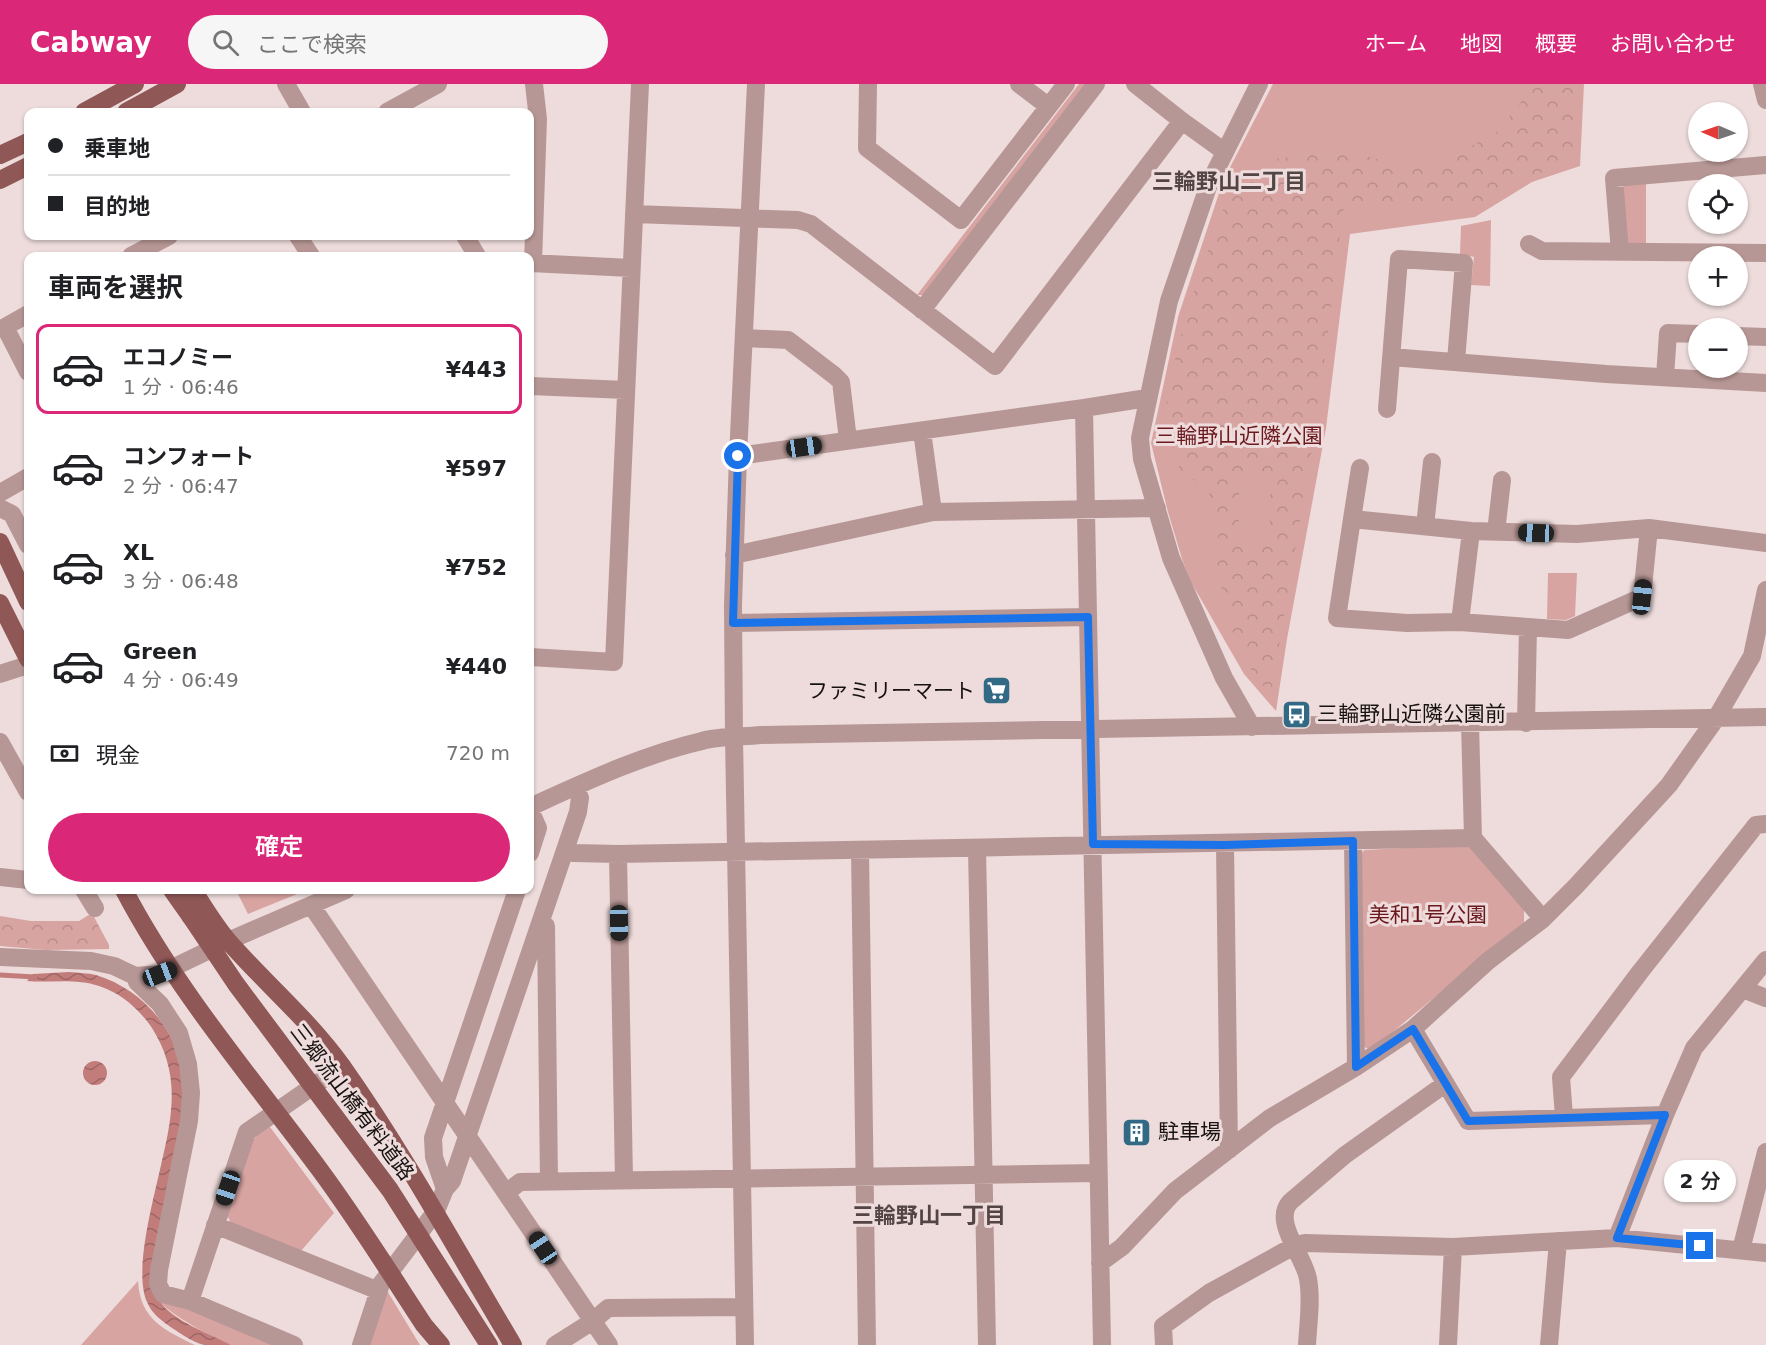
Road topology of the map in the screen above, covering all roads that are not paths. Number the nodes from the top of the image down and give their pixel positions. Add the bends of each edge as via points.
1 (135, 84) edge
2 (177, 84) edge
3 (286, 84) edge
4 (438, 84) edge
5 (534, 84) edge
6 (640, 84) edge
7 (756, 84) edge
8 (868, 84) edge
9 (1019, 84) edge
10 (1066, 84) edge
11 (1096, 84) edge
12 (1135, 84) edge
13 (1259, 84) edge
14 (1762, 84) edge
15 (1766, 100) edge
16 (1048, 106) junction
17 (91, 108) edge
18 (133, 108) edge
19 (300, 108) edge
20 (398, 108) edge
21 (1182, 121) junction
22 (24, 144) edge
23 (1225, 152) junction
24 (0, 155) edge
25 (1766, 165) edge
26 (24, 168) edge
27 (0, 180) edge
28 (534, 201) edge
29 (634, 214) junction
30 (749, 218) junction
31 (161, 240) edge
32 (1528, 244) dead end
33 (139, 252) edge
34 (1620, 252) junction
35 (1766, 253) edge
36 (534, 263) edge
37 (631, 268) junction
38 (922, 310) junction
39 (24, 316) edge
40 (1688, 334) edge
41 (1748, 336) edge
42 (1766, 337) edge
43 (744, 338) junction
44 (1391, 357) junction
45 (1456, 361) junction
46 (24, 364) edge
47 (1665, 377) junction
48 (1766, 383) edge
49 (534, 386) edge
50 (626, 390) junction
51 (1147, 398) junction
52 (1084, 408) junction
53 (1387, 409) dead end
54 (922, 430) junction
55 (848, 440) junction
56 (738, 456) junction
57 (1432, 462) dead end
58 (1360, 468) dead end
59 (24, 479) edge
60 (1502, 480) dead end
61 (0, 493) edge
62 (0, 508) edge
63 (1157, 508) junction
64 (1087, 511) junction
65 (933, 512) junction
66 (1352, 519) junction
67 (1425, 526) junction
68 (1649, 528) junction
69 (1471, 531) junction
70 (1496, 532) junction
71 (24, 537) edge
72 (0, 542) edge
73 (1766, 543) edge
74 (734, 555) junction
75 (1766, 590) edge
76 (24, 593) edge
77 (0, 603) edge
78 (1088, 617) junction
79 (1460, 622) junction
80 (733, 623) junction
81 (1528, 627) junction
82 (24, 651) edge
83 (534, 657) edge
84 (24, 665) edge
85 (0, 674) edge
86 (1766, 717) edge
87 (1715, 720) junction
88 (1470, 723) junction
89 (1526, 723) junction
90 (1252, 727) junction
91 (1090, 729) junction
92 (734, 738) junction
93 (0, 742) edge
94 (24, 785) edge
95 (575, 787) junction
96 (534, 806) edge
97 (534, 818) edge
98 (1766, 824) edge
99 (1473, 838) junction
100 (534, 841) edge
101 (1353, 841) junction
102 (1093, 844) junction
103 (1225, 845) junction
104 (977, 848) junction
105 (566, 850) junction
106 (860, 850) junction
107 (736, 851) junction
108 (618, 854) junction
109 (0, 877) edge
110 (24, 880) edge
111 (86, 894) edge
112 (126, 894) edge
113 (175, 894) edge
114 (196, 894) edge
115 (337, 894) edge
116 (516, 894) edge
117 (311, 905) junction
118 (95, 908) dead end
119 (545, 913) junction
120 (1543, 919) junction
121 (228, 941) junction
122 (0, 957) edge
123 (1766, 960) edge
124 (172, 969) junction
125 (135, 975) junction
126 (1743, 989) junction
127 (1766, 998) edge
128 (1413, 1029) junction
129 (342, 1066) junction
130 (1356, 1067) junction
131 (1445, 1084) junction
132 (445, 1102) junction
133 (276, 1113) junction
134 (1665, 1115) junction
135 (1564, 1117) junction
136 (468, 1137) junction
137 (1229, 1150) junction
138 (1766, 1152) edge
139 (1097, 1173) junction
140 (983, 1175) junction
141 (864, 1178) junction
142 (742, 1179) junction
143 (624, 1180) junction
144 (549, 1182) junction
145 (445, 1189) junction
146 (506, 1193) junction
147 (436, 1211) junction
148 (215, 1225) junction
149 (1617, 1238) junction
150 (1558, 1241) junction
151 (1294, 1246) junction
152 (1453, 1248) junction
153 (1741, 1250) junction
154 (1766, 1253) edge
155 (1100, 1263) junction
156 (390, 1272) junction
157 (379, 1292) junction
158 (190, 1301) junction
159 (744, 1307) junction
160 (592, 1321) junction
161 (294, 1345) edge
162 (361, 1345) edge
163 (441, 1345) edge
164 (489, 1345) edge
165 (513, 1345) edge
166 (555, 1345) edge
167 (609, 1345) edge
168 (744, 1345) edge
169 (867, 1345) edge
170 (987, 1345) edge
171 (1102, 1345) edge
172 (1164, 1345) edge
173 (1307, 1345) edge
174 (1448, 1345) edge
175 (1549, 1345) edge

1 - 17 main road
2 - 18 main road
3 - 19 street
4 - 20 street
5 - 28 street via 538,119
6 - 29 street
7 - 30 street
8 - 16 street via 867,148 961,220
9 - 16 street
10 - 16 street
11 - 38 street
12 - 21 street
13 - 23 street
14 - 15 street
21 - 23 street
21 - 38 street via 995,366
22 - 24 main road
23 - 51 street via 1209,184 1169,301
25 - 34 street via 1614,178
26 - 27 main road
29 - 30 street
29 - 37 street
30 - 38 street via 811,224
30 - 43 street
31 - 33 street
32 - 34 street via 1542,251
34 - 35 street
36 - 37 street
37 - 50 street
39 - 46 street via 5,327
40 - 47 street via 1668,333
41 - 42 street
43 - 55 street via 788,340 836,376 841,382
43 - 56 street
44 - 45 street
44 - 45 street via 1399,259 1464,263
44 - 53 street
45 - 47 street
47 - 48 street
49 - 50 street
50 - 83 street via 614,662
51 - 52 street
51 - 63 street via 1140,438 1142,459
52 - 54 street
52 - 64 street
54 - 55 street
54 - 65 street
55 - 56 street
56 - 74 street
57 - 67 street
58 - 66 street
59 - 61 street
60 - 70 street
62 - 71 street via 12,514
63 - 64 street
63 - 90 street via 1179,578 1224,678
64 - 65 street
64 - 78 street
65 - 74 street
66 - 67 street
66 - 79 street via 1337,618
67 - 69 street
68 - 70 street via 1577,534
68 - 73 street
68 - 81 street via 1642,597 1568,630
69 - 70 street
69 - 79 street
72 - 76 main road
74 - 80 street
75 - 87 street via 1752,656
77 - 82 main road
78 - 80 street
78 - 91 street
79 - 81 street
80 - 92 street
81 - 89 street
84 - 85 street
86 - 87 street
87 - 89 street
87 - 120 street via 1669,785
88 - 89 street
88 - 90 street
88 - 99 street
90 - 91 street
91 - 92 street via 773,734
91 - 102 street
92 - 95 street via 681,746
92 - 107 street
93 - 94 street
95 - 96 street
95 - 105 street via 580,798 579,812
97 - 100 street via 538,828
98 - 135 street via 1756,825 1561,1077
99 - 101 street
99 - 120 street
101 - 103 street
101 - 130 street
102 - 103 street
102 - 104 street
102 - 139 street
103 - 137 street
104 - 106 street
104 - 140 street
105 - 108 street
105 - 119 street
106 - 107 street
106 - 141 street
107 - 108 street
107 - 142 street
108 - 143 street
109 - 110 street
111 - 118 street
112 - 124 main road
113 - 164 main road, 三郷流山橋有料道路, bridge via 243,994 390,1190
114 - 121 main road
115 - 117 street
116 - 132 street
117 - 121 street
117 - 132 street
119 - 136 street
119 - 144 street
120 - 128 street via 1488,961
121 - 124 street
121 - 129 main road via 291,1005
122 - 125 street via 91,961
123 - 126 street
124 - 125 street via 160,974
124 - 133 main road
125 - 158 street via 179,1033 188,1064 189,1121 158,1284 163,1294
126 - 127 street
126 - 134 street via 1694,1048
128 - 130 street
128 - 131 street
129 - 133 street
129 - 147 main road
130 - 137 street via 1270,1118
131 - 135 street via 1468,1121
131 - 151 street via 1345,1155 1288,1203 1284,1218
132 - 136 street
132 - 145 street via 433,1150
133 - 148 street via 247,1132
133 - 156 main road
134 - 135 street
134 - 149 street
136 - 145 street via 452,1181
136 - 146 street
137 - 155 street via 1175,1191 1122,1247
138 - 153 street
139 - 140 street
139 - 155 street
140 - 141 street
140 - 170 street
141 - 142 street
141 - 169 street
142 - 143 street
142 - 159 street
143 - 144 street
144 - 146 street via 520,1182
145 - 147 street
146 - 160 street
147 - 156 street
147 - 165 main road
148 - 157 street
148 - 158 street
149 - 150 street
149 - 153 street
150 - 152 street
150 - 175 street
151 - 152 street via 1317,1242
151 - 172 street via 1209,1293 1163,1326
151 - 173 street via 1309,1281
152 - 174 street
153 - 154 street
155 - 171 street
156 - 157 street
156 - 163 main road
157 - 162 street
158 - 161 street
159 - 160 street via 608,1308
159 - 168 street
160 - 166 street
160 - 167 street

